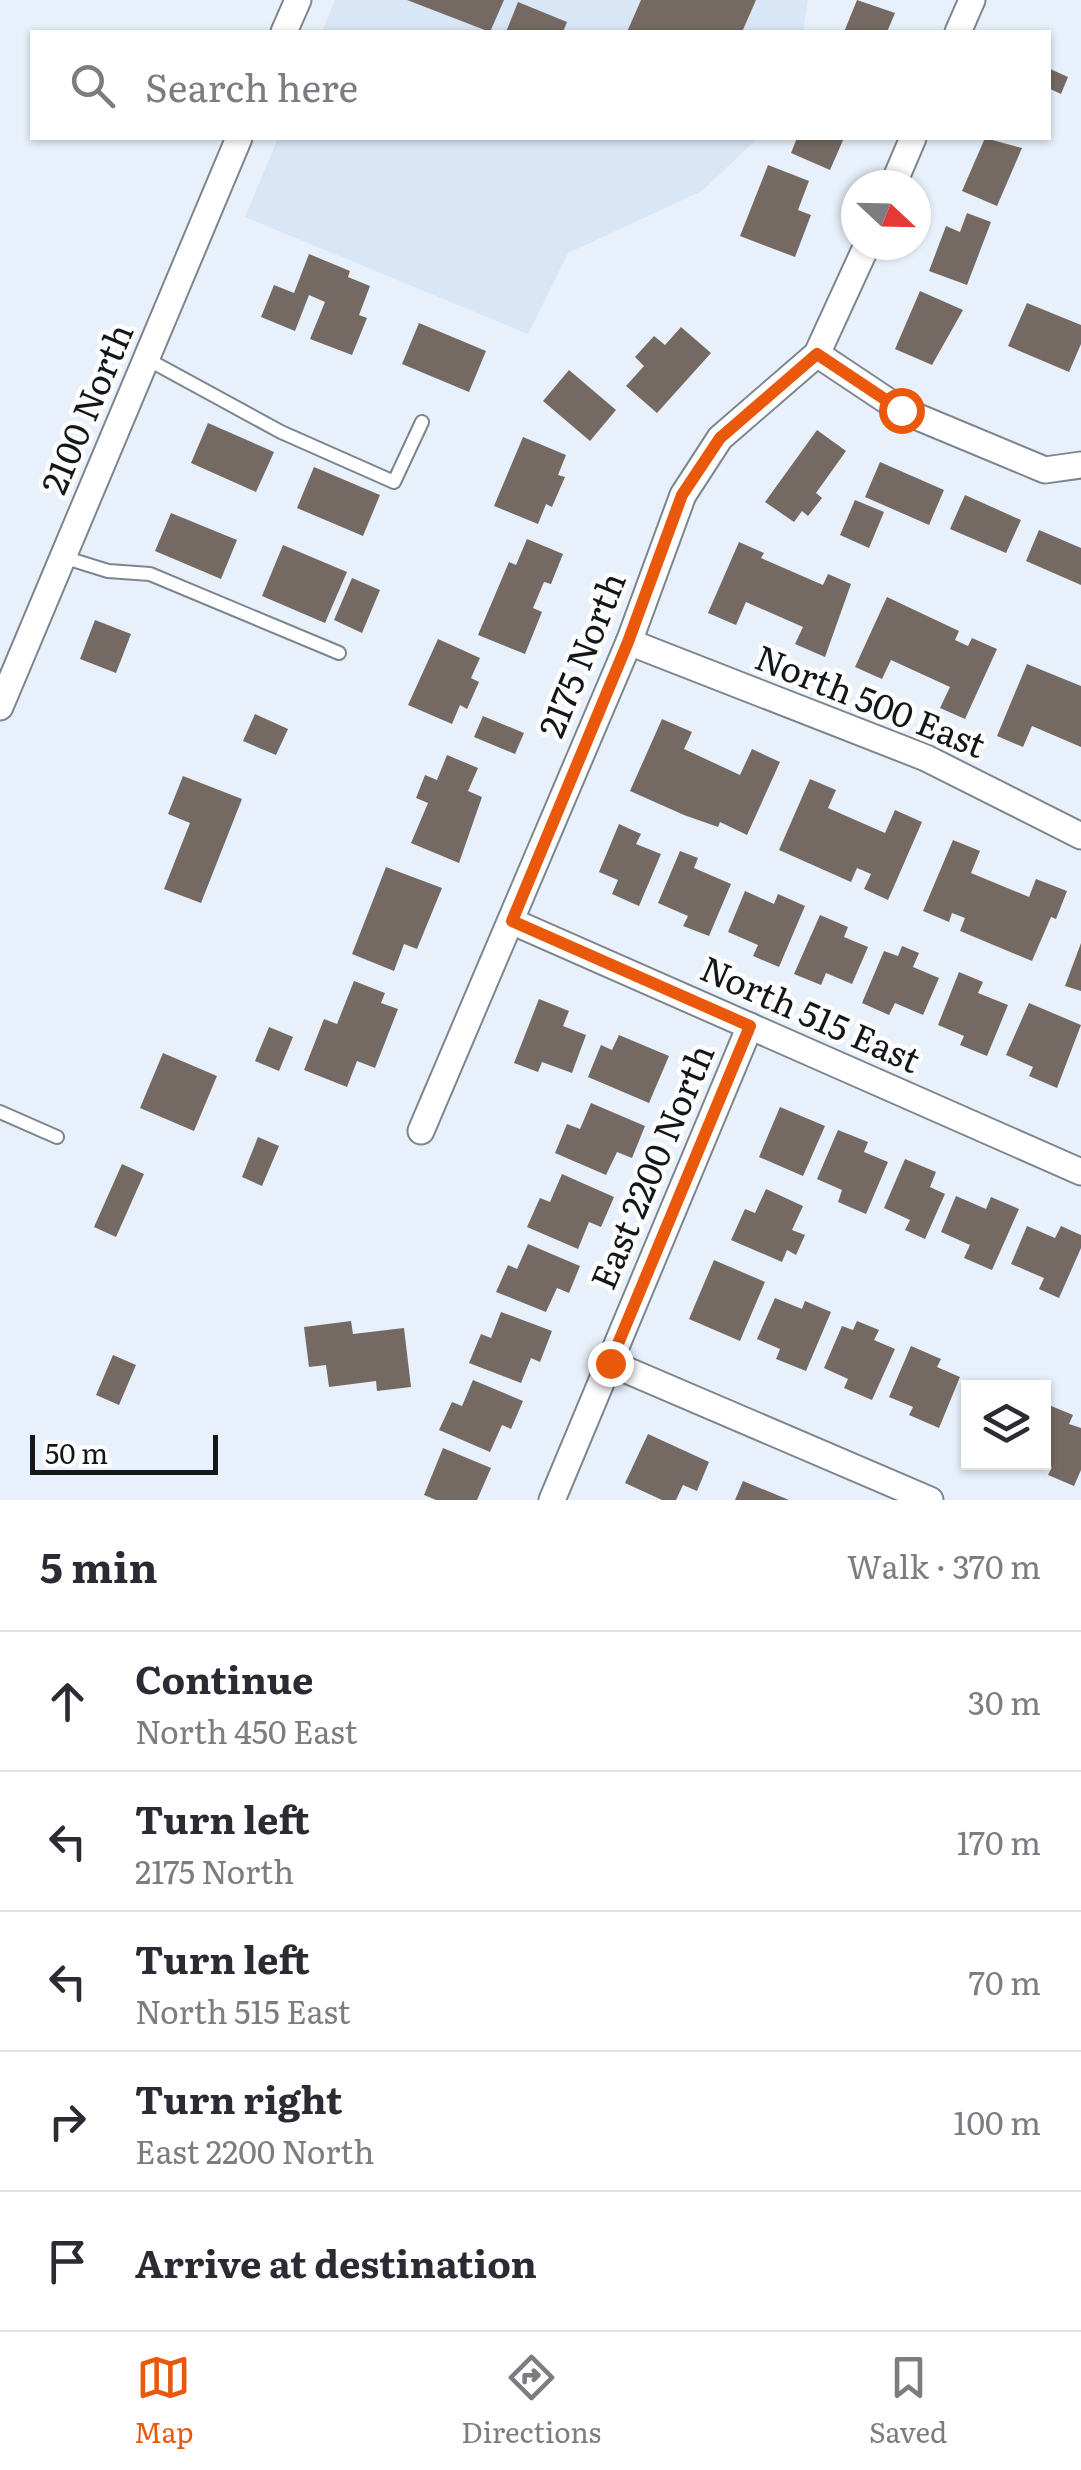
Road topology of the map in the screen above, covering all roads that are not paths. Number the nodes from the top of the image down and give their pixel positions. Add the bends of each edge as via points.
1 (298, 0) edge
2 (972, 0) edge
3 (285, 30) edge
4 (959, 30) edge
5 (239, 140) edge
6 (912, 140) edge
7 (899, 170) edge
8 (861, 260) edge
9 (817, 354) junction
10 (147, 358) junction
11 (422, 422) dead end
12 (1081, 465) edge
13 (63, 557) junction
14 (628, 642) junction
15 (339, 653) dead end
16 (0, 707) edge
17 (1081, 836) edge
18 (512, 921) junction
19 (750, 1026) junction
20 (0, 1112) edge
21 (421, 1131) dead end
22 (57, 1137) dead end
23 (1081, 1172) edge
24 (610, 1363) junction
25 (865, 1487) edge
26 (552, 1500) edge
27 (930, 1500) edge

1 - 3 street
2 - 4 street
5 - 10 street, 2100 North
6 - 7 street
8 - 9 street, 2175 North
9 - 12 street via 901,410 1045,470
9 - 14 street, 2175 North via 720,438 701,466 682,495
10 - 11 lane via 281,432 394,482
10 - 13 street, 2100 North
13 - 15 lane via 108,572 150,574
13 - 16 street, 2100 North
14 - 17 street, North 500 East via 926,758
14 - 18 street, 2175 North
18 - 19 street, North 515 East
18 - 21 street, 2175 North
19 - 23 street, North 515 East
19 - 24 street, East 2200 North
20 - 22 lane
24 - 25 street
24 - 26 street, East 2200 North
25 - 27 street

